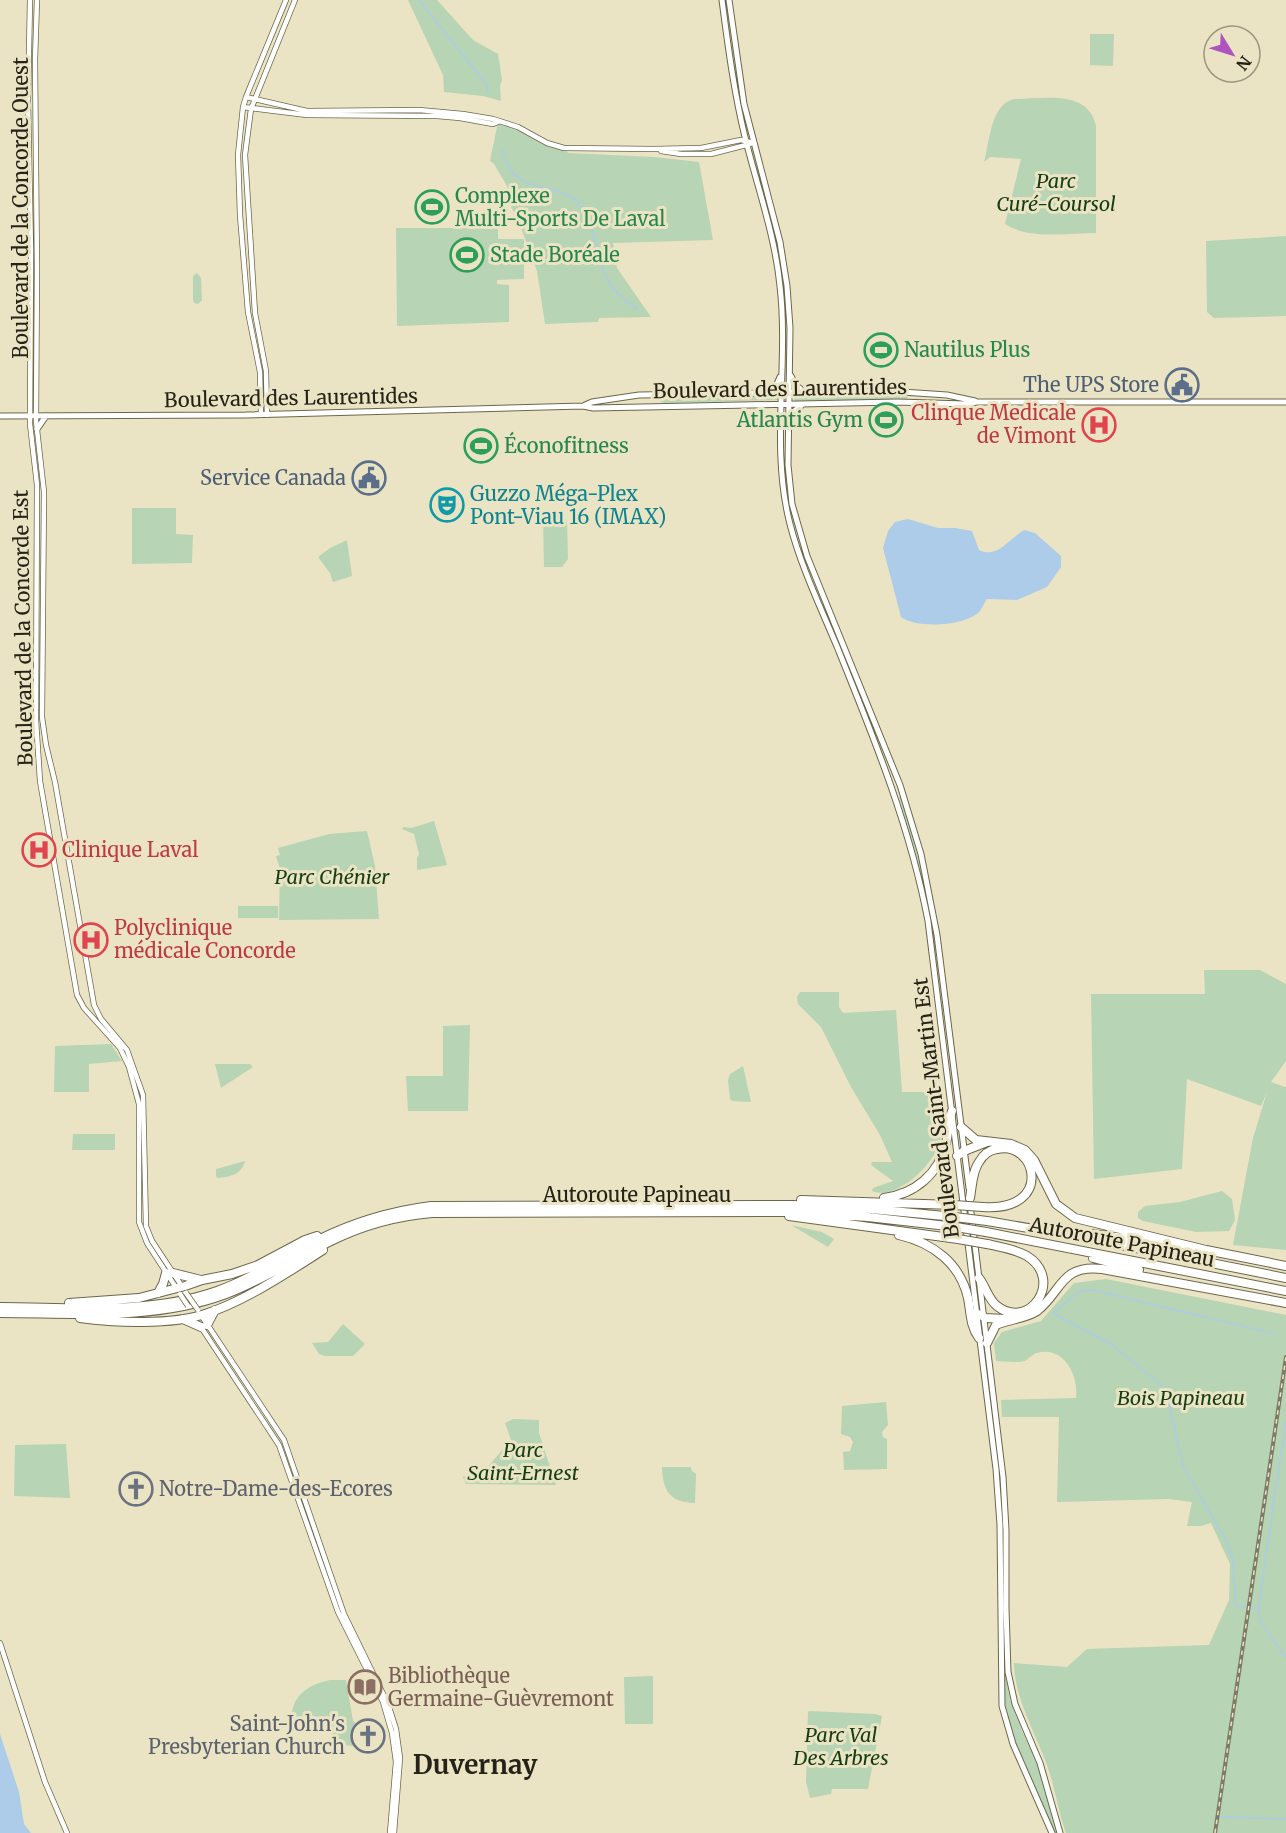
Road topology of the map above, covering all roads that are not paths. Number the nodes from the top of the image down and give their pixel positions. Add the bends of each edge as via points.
1 (30, 0) edge
2 (37, 0) edge
3 (286, 0) edge
4 (295, 0) edge
5 (722, 0) edge
6 (729, 0) edge
7 (246, 98) junction
8 (254, 100) junction
9 (243, 107) junction
10 (251, 109) junction
11 (498, 122) junction
12 (746, 143) junction
13 (754, 143) junction
14 (783, 371) junction
15 (790, 372) junction
16 (786, 392) junction
17 (804, 392) junction
18 (766, 393) junction
19 (977, 402) junction
20 (1286, 403) edge
21 (803, 404) junction
22 (785, 405) junction
23 (583, 406) junction
24 (264, 415) junction
25 (0, 416) edge
26 (33, 416) junction
27 (46, 416) junction
28 (788, 422) junction
29 (37, 429) junction
30 (952, 1111) junction
31 (961, 1127) junction
32 (987, 1142) junction
33 (961, 1153) junction
34 (970, 1198) junction
35 (866, 1201) junction
36 (744, 1205) junction
37 (759, 1211) junction
38 (991, 1221) junction
39 (870, 1226) junction
40 (354, 1228) junction
41 (1056, 1245) junction
42 (1206, 1250) junction
43 (1282, 1265) edge
44 (170, 1273) junction
45 (1282, 1277) edge
46 (980, 1278) junction
47 (202, 1280) junction
48 (181, 1290) junction
49 (1220, 1290) junction
50 (1286, 1292) edge
51 (158, 1293) junction
52 (1286, 1303) edge
53 (0, 1307) edge
54 (53, 1310) junction
55 (215, 1310) junction
56 (0, 1313) edge
57 (196, 1314) junction
58 (980, 1315) junction
59 (183, 1319) junction
60 (1016, 1319) junction
61 (204, 1326) junction
62 (983, 1340) junction
63 (0, 1643) edge
64 (67, 1833) edge
65 (392, 1833) edge
66 (1052, 1833) edge
67 (1060, 1833) edge

1 - 26 street, Boulevard de la Concorde Ouest
2 - 26 street, Boulevard de la Concorde Ouest
3 - 7 street
4 - 8 street
5 - 12 main road
6 - 13 main road via 742,92
7 - 8 street
7 - 9 street
8 - 10 street
8 - 11 street via 307,111 450,112
9 - 10 street
9 - 24 street via 238,154 240,215 248,312 261,375
10 - 11 street via 307,115 437,116
10 - 24 street via 245,155 255,313 266,377
11 - 12 street via 555,147 653,149 698,155
12 - 13 street
12 - 14 main road via 778,272
13 - 15 main road via 786,273
14 - 16 main road
14 - 18 main road via 777,385
15 - 16 main road
15 - 17 main road
16 - 17 main road, Boulevard des Laurentides
16 - 18 main road, Boulevard des Laurentides
16 - 22 main road, Boulevard Saint-Martin Est
17 - 19 main road, Boulevard des Laurentides via 909,391
18 - 23 main road, Boulevard des Laurentides via 639,395
19 - 20 main road, Boulevard des Laurentides
19 - 21 main road, Boulevard des Laurentides
21 - 22 main road, Boulevard des Laurentides
21 - 28 main road
22 - 23 main road, Boulevard des Laurentides
22 - 28 main road, Boulevard Saint-Martin Est
22 - 30 main road, Boulevard Saint-Martin Est via 781,465 785,503 792,531 893,789 912,849 927,915
23 - 24 main road, Boulevard des Laurentides
24 - 27 main road, Boulevard des Laurentides
25 - 26 main road, Boulevard des Laurentides
26 - 27 main road, Boulevard des Laurentides
26 - 29 street, Boulevard de la Concorde Est
26 - 44 street, Boulevard de la Concorde Est via 37,489 36,714 41,788 77,995 86,1012 121,1050 136,1089 139,1222 146,1243
27 - 29 main road
28 - 31 main road, Boulevard Saint-Martin Est via 788,472 798,531 904,797 921,854 936,922
29 - 44 street, Boulevard de la Concorde Est via 44,489 44,734 94,1005 99,1017 127,1050 144,1097 145,1223
30 - 33 main road, Boulevard Saint-Martin Est
30 - 35 highway via 943,1155 929,1177 902,1194
31 - 32 highway via 972,1138
31 - 33 main road, Boulevard Saint-Martin Est
32 - 33 highway
32 - 42 highway via 1011,1144 1028,1152 1055,1202 1072,1217
33 - 34 main road, Boulevard Saint-Martin Est
33 - 58 main road, Boulevard Saint-Martin Est
34 - 35 highway, bridge via 975,1169 992,1150 1003,1148 1021,1154 1028,1162 1032,1183 1028,1193 1011,1205
34 - 46 main road, Boulevard Saint-Martin Est
35 - 36 highway via 799,1200
36 - 38 highway, Autoroute Papineau, bridge via 859,1208
36 - 40 highway, Autoroute Papineau via 442,1206 395,1212
37 - 39 highway
37 - 40 highway, Autoroute Papineau via 446,1212
37 - 41 highway, Autoroute Papineau, bridge via 856,1215 957,1227
38 - 42 highway
38 - 45 highway, Autoroute Papineau
39 - 46 highway, bridge via 1015,1250 1032,1259 1043,1275 1043,1290 1031,1307 1012,1312 993,1302
39 - 62 highway via 921,1242 947,1260 964,1286 973,1330
40 - 47 highway via 305,1240 246,1270
40 - 54 highway, Autoroute Papineau via 249,1284 194,1304 138,1313
40 - 55 highway via 252,1292
41 - 49 highway via 1106,1262
41 - 50 highway, Autoroute Papineau
42 - 43 highway
44 - 47 highway
44 - 48 street, Boulevard de la Concorde Est
44 - 51 highway
46 - 58 main road, Boulevard Saint-Martin Est
47 - 48 highway
48 - 51 highway
48 - 57 street, Boulevard de la Concorde Est, bridge
49 - 52 highway
49 - 60 highway via 1086,1269 1063,1280 1037,1311
51 - 54 highway via 132,1299 78,1302
53 - 54 highway, Autoroute Papineau
54 - 56 highway, Autoroute Papineau
54 - 59 highway via 94,1320
55 - 57 highway
55 - 61 highway
57 - 59 highway
57 - 61 street, Boulevard de la Concorde Est
58 - 60 highway
58 - 62 main road, Boulevard Saint-Martin Est
59 - 61 highway
60 - 62 highway via 996,1325
61 - 65 street, Boulevard de la Concorde Est via 285,1442 344,1614 388,1704 400,1758
62 - 66 main road, Boulevard Saint-Martin Est via 998,1492 1002,1706 1012,1744
62 - 67 main road, Boulevard Saint-Martin Est via 1004,1487 1010,1682 1018,1713 1040,1763
63 - 64 street via 45,1782

